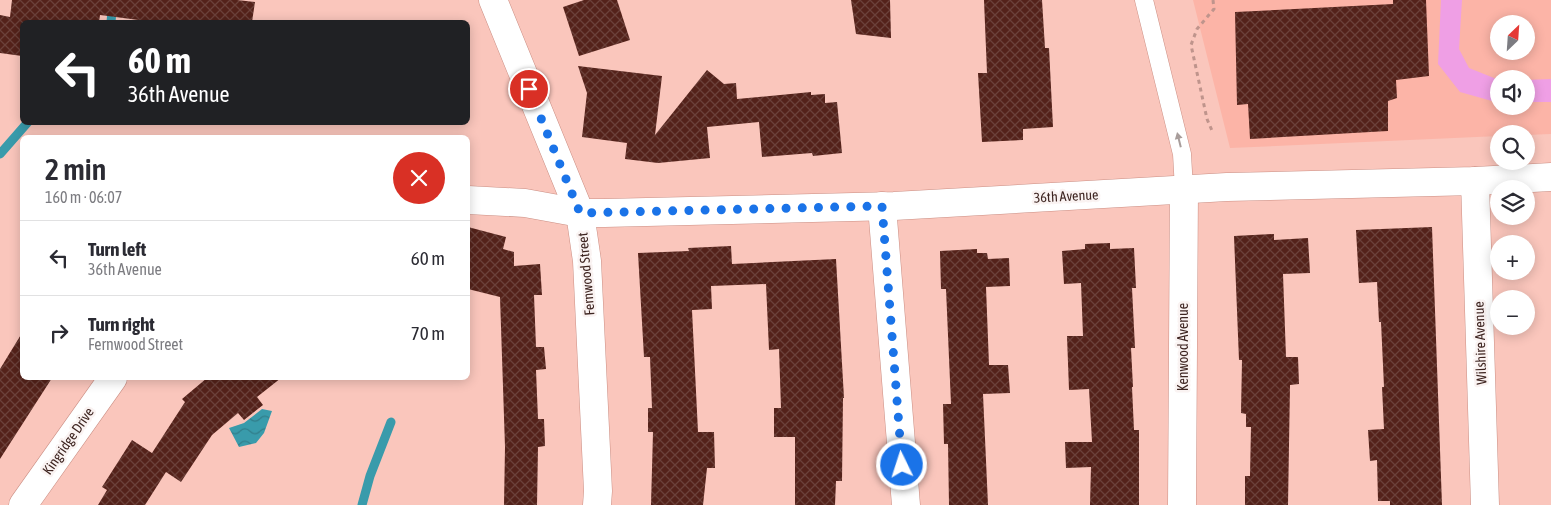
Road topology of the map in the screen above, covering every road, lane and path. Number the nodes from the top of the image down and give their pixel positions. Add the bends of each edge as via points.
1 (493, 0) edge
2 (1144, 0) edge
3 (1213, 0) edge
4 (1213, 133) dead end
5 (1551, 177) edge
6 (1475, 181) junction
7 (1184, 189) junction
8 (470, 200) edge
9 (882, 206) junction
10 (580, 213) junction
11 (112, 380) edge
12 (23, 505) edge
13 (597, 505) edge
14 (906, 505) edge
15 (1182, 505) edge
16 (1484, 505) edge

1 - 10 street, Fernwood Street
7 -> 2 lane via 1182,154
3 - 4 path via 1214,9 1197,28 1191,44
5 - 6 street, 36th Avenue
6 - 7 street, 36th Avenue
6 - 16 street, Wilshire Avenue
7 - 9 street, 36th Avenue
7 - 15 street, Kenwood Avenue
8 - 10 street via 526,203
9 - 10 street, 36th Avenue
9 - 14 street
10 - 13 street, Fernwood Street via 587,260
11 - 12 street, Kingridge Drive

